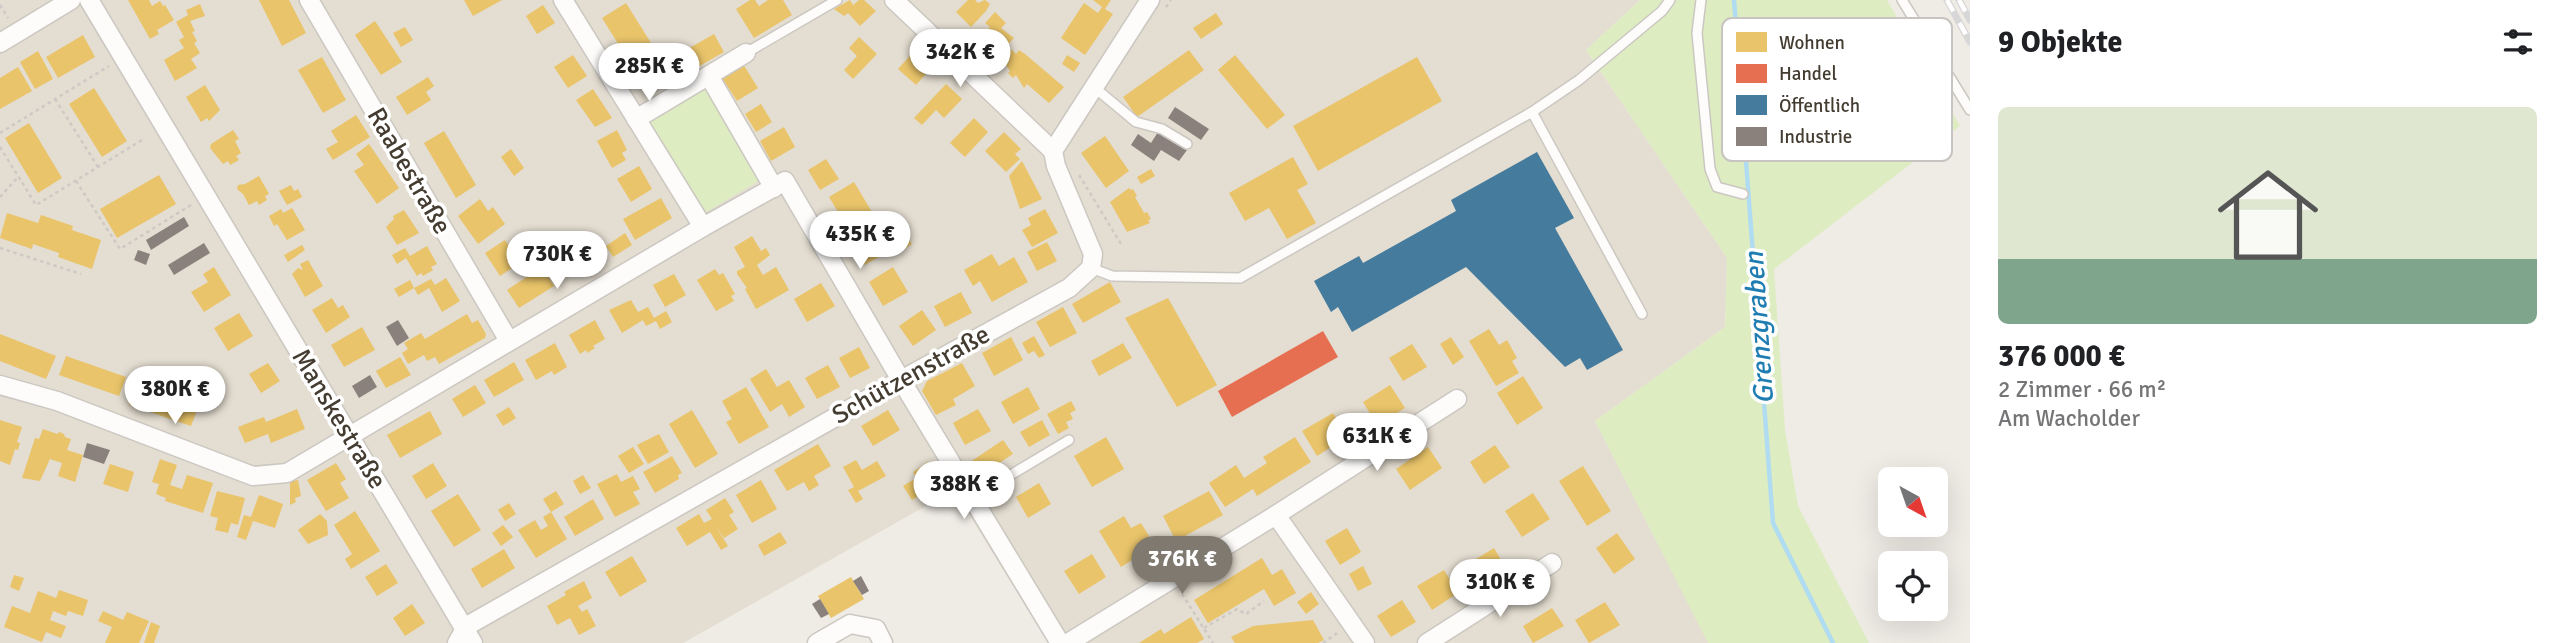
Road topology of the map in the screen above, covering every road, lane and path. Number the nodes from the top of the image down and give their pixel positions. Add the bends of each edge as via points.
1 (71, 0) edge
2 (89, 0) edge
3 (309, 0) edge
4 (563, 0) edge
5 (837, 0) edge
6 (894, 0) edge
7 (1150, 0) edge
8 (1670, 0) edge
9 (1700, 0) edge
10 (1902, 0) edge
11 (1913, 18) edge
12 (0, 43) edge
13 (747, 53) joint
14 (124, 57) junction
15 (709, 76) junction
16 (1952, 81) edge
17 (1095, 88) junction
18 (55, 99) junction
19 (1970, 110) edge
20 (1531, 112) junction
21 (636, 119) junction
22 (0, 133) edge
23 (142, 140) dead end
24 (1186, 144) dead end
25 (0, 147) edge
26 (1053, 151) junction
27 (98, 167) junction
28 (1079, 175) dead end
29 (18, 177) junction
30 (76, 181) junction
31 (780, 185) junction
32 (1743, 194) dead end
33 (206, 195) junction
34 (0, 197) edge
35 (703, 228) junction
36 (1121, 244) dead end
37 (0, 248) edge
38 (1091, 268) junction
39 (81, 274) dead end
40 (1642, 314) dead end
41 (509, 341) junction
42 (901, 380) junction
43 (0, 385) edge
44 (1457, 399) dead end
45 (349, 437) junction
46 (1069, 440) dead end
47 (972, 498) junction
48 (1276, 515) junction
49 (1552, 563) dead end
50 (1175, 578) junction
51 (1264, 601) dead end
52 (1203, 628) junction
53 (465, 638) edge
54 (817, 643) edge
55 (883, 643) edge
56 (1060, 643) edge
57 (1068, 643) edge
58 (1213, 643) edge
59 (1364, 643) edge
60 (1427, 643) edge

1 - 12 street
2 - 14 street, Manskestraße
3 - 41 street, Raabestraße
4 - 21 street
5 - 13 lane
6 - 26 street
7 - 17 street
8 - 20 lane via 1579,80
9 - 32 lane via 1698,33 1710,169 1717,187
10 - 11 lane
13 - 15 street
14 - 18 path
14 - 33 street, Manskestraße
15 - 21 street
15 - 31 street
16 - 19 lane
17 - 24 lane via 1136,122
17 - 26 street
18 - 22 path
18 - 27 path
20 - 38 lane via 1240,278 1112,276
20 - 40 lane
21 - 35 street
23 - 27 path
25 - 29 path
26 - 38 street via 1093,254
27 - 30 path
28 - 36 path
29 - 30 path via 36,205
29 - 34 path
30 - 33 path via 120,249
31 - 35 street
31 - 42 street
33 - 45 street, Manskestraße
35 - 41 street
37 - 39 path
38 - 42 street, Schützenstraße via 1069,288
41 - 45 street
42 - 47 street
42 - 53 street, Schützenstraße
43 - 45 street via 57,401 253,476 287,473
44 - 48 street
45 - 53 street, Manskestraße
46 - 47 lane
47 - 56 street
48 - 50 street
48 - 59 street
49 - 60 street
50 - 52 path
50 - 57 street
51 - 52 path via 1246,614 1237,609
52 - 58 path
54 - 55 street via 850,624 876,629

